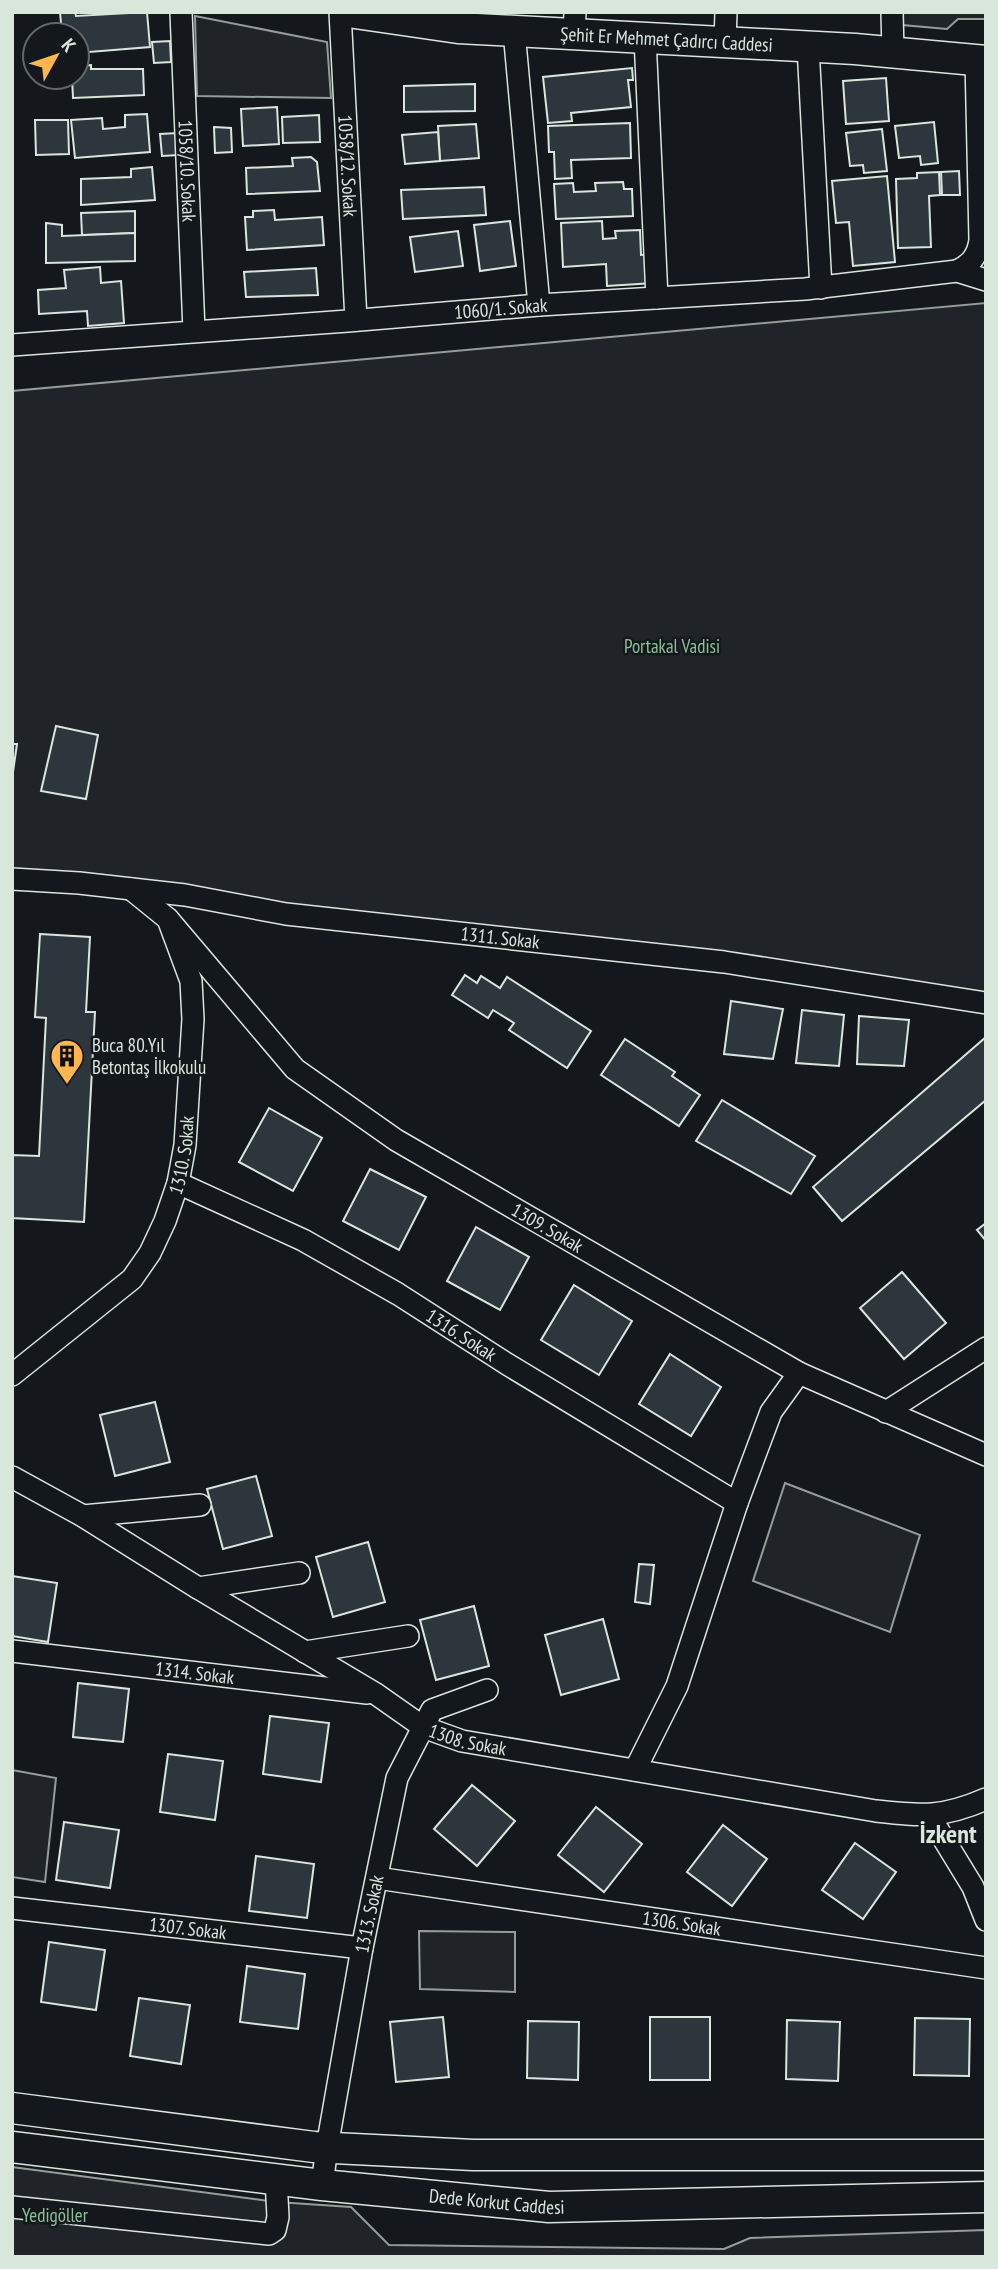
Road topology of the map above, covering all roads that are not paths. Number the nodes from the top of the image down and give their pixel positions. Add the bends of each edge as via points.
1 (181, 12) edge
2 (340, 12) edge
3 (348, 12) edge
4 (726, 12) edge
5 (892, 12) edge
6 (422, 18) edge
7 (574, 23) edge
8 (514, 31) junction
9 (645, 38) junction
10 (725, 42) junction
11 (808, 47) junction
12 (893, 52) junction
13 (981, 60) edge
14 (957, 271) junction
15 (986, 280) edge
16 (821, 288) junction
17 (657, 298) junction
18 (539, 305) junction
19 (356, 320) junction
20 (194, 331) junction
21 (12, 345) edge
22 (12, 879) edge
23 (131, 890) junction
24 (168, 919) junction
25 (986, 1003) edge
26 (178, 1183) junction
27 (986, 1348) edge
28 (799, 1373) junction
29 (12, 1376) edge
30 (886, 1412) junction
31 (986, 1455) edge
32 (12, 1477) edge
33 (737, 1503) junction
34 (200, 1505) dead end
35 (83, 1516) junction
36 (299, 1573) dead end
37 (198, 1588) junction
38 (408, 1636) dead end
39 (12, 1651) edge
40 (305, 1652) junction
41 (487, 1690) dead end
42 (376, 1694) junction
43 (423, 1727) junction
44 (635, 1770) junction
45 (986, 1799) edge
46 (929, 1815) junction
47 (377, 1878) junction
48 (977, 1879) edge
49 (12, 1908) edge
50 (986, 1920) edge
51 (362, 1948) junction
52 (986, 1968) edge
53 (12, 2108) edge
54 (12, 2147) edge
55 (327, 2147) junction
56 (986, 2155) edge
57 (276, 2179) junction
58 (322, 2185) junction
59 (986, 2197) edge
60 (12, 2207) edge

1 - 20 street, 1058/10. Sokak
2 - 19 street, 1058/12. Sokak
3 - 6 main road, Şehit Er Mehmet Çadırcı Caddesi
4 - 10 street
5 - 12 street
6 - 8 main road, Şehit Er Mehmet Çadırcı Caddesi via 458,28
7 - 8 main road, Şehit Er Mehmet Çadırcı Caddesi
7 - 9 main road, Şehit Er Mehmet Çadırcı Caddesi
8 - 18 street
9 - 10 main road, Şehit Er Mehmet Çadırcı Caddesi
9 - 17 street
10 - 11 main road, Şehit Er Mehmet Çadırcı Caddesi
11 - 12 main road, Şehit Er Mehmet Çadırcı Caddesi
11 - 16 street
12 - 13 main road, Şehit Er Mehmet Çadırcı Caddesi
13 - 14 street via 980,240 972,261
14 - 15 street, 1060/1. Sokak
14 - 16 street, 1060/1. Sokak
16 - 17 street, 1060/1. Sokak
17 - 18 street, 1060/1. Sokak
18 - 19 street, 1060/1. Sokak
19 - 20 street, 1060/1. Sokak
20 - 21 street, 1060/1. Sokak
22 - 23 street, 1311. Sokak
23 - 24 street
23 - 25 street, 1311. Sokak via 286,914 724,962
24 - 26 street, 1310. Sokak via 191,981 193,1019 185,1145
24 - 28 street, 1309. Sokak via 295,1069 396,1140
26 - 29 street, 1310. Sokak via 150,1253 132,1279
26 - 33 street, 1316. Sokak via 303,1240
27 - 30 street
28 - 30 street, 1309. Sokak
28 - 33 street via 771,1412
30 - 31 street, 1309. Sokak
32 - 35 street, 1308. Sokak
33 - 44 street via 677,1686
34 - 35 street
35 - 37 street, 1308. Sokak
36 - 37 street
37 - 40 street, 1308. Sokak
38 - 40 street
39 - 42 street, 1314. Sokak
40 - 42 street, 1308. Sokak
41 - 43 street, 1313. Sokak via 432,1710
42 - 43 street, 1308. Sokak
43 - 44 street, 1308. Sokak via 462,1741
43 - 47 street, 1313. Sokak via 397,1778
44 - 46 street, 1308. Sokak via 876,1811
45 - 46 street, 1308. Sokak via 957,1812
46 - 48 street
47 - 51 street, 1313. Sokak
47 - 52 street, 1306. Sokak
48 - 50 street
49 - 51 street, 1307. Sokak
51 - 55 street, 1313. Sokak
53 - 55 main road
54 - 57 main road, Dede Korkut Caddesi
55 - 56 main road via 473,2155
55 - 58 street, 1313. Sokak
57 - 58 main road, Dede Korkut Caddesi
57 - 60 street via 278,2217 269,2234
58 - 59 main road, Dede Korkut Caddesi via 550,2207

